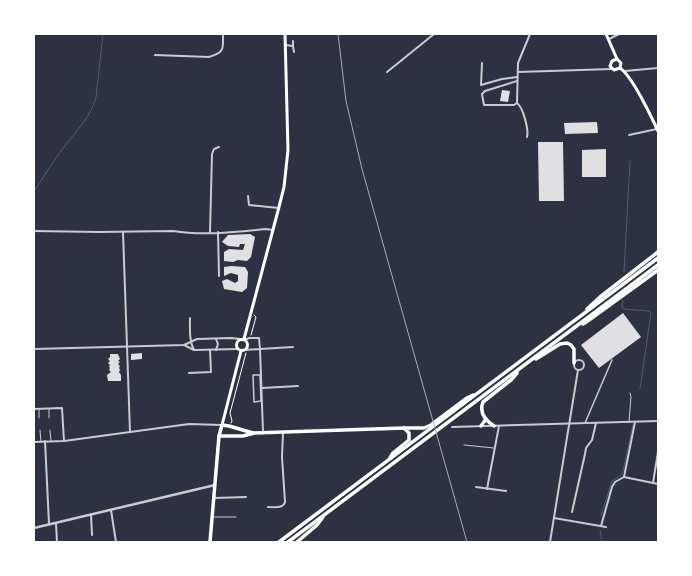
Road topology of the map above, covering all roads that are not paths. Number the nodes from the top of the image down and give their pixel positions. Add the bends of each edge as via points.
1 (223, 34) edge
2 (285, 34) edge
3 (434, 34) edge
4 (530, 34) edge
5 (606, 34) edge
6 (619, 34) edge
7 (609, 39) junction
8 (293, 41) dead end
9 (285, 45) junction
10 (293, 46) junction
11 (294, 52) dead end
12 (154, 55) dead end
13 (617, 59) junction
14 (482, 63) dead end
15 (620, 68) junction
16 (658, 68) edge
17 (612, 69) junction
18 (625, 71) junction
19 (387, 72) dead end
20 (518, 72) junction
21 (517, 77) junction
22 (517, 81) junction
23 (517, 102) junction
24 (658, 130) edge
25 (629, 135) dead end
26 (527, 138) dead end
27 (219, 147) dead end
28 (248, 196) dead end
29 (277, 208) junction
30 (273, 230) junction
31 (34, 231) edge
32 (123, 232) junction
33 (210, 232) junction
34 (218, 232) junction
35 (658, 252) edge
36 (658, 258) edge
37 (658, 265) edge
38 (658, 270) edge
39 (219, 276) dead end
40 (581, 316) junction
41 (190, 318) dead end
42 (573, 329) junction
43 (216, 339) junction
44 (243, 340) junction
45 (191, 341) junction
46 (184, 346) junction
47 (127, 347) junction
48 (293, 347) dead end
49 (260, 349) junction
50 (34, 350) edge
51 (194, 350) junction
52 (210, 350) junction
53 (216, 350) junction
54 (241, 350) junction
55 (612, 360) dead end
56 (574, 362) junction
57 (525, 364) junction
58 (578, 370) junction
59 (189, 373) dead end
60 (254, 375) joint
61 (298, 386) dead end
62 (262, 388) junction
63 (478, 393) junction
64 (630, 393) dead end
65 (49, 408) junction
66 (34, 409) edge
67 (39, 409) junction
68 (39, 418) dead end
69 (49, 418) dead end
70 (486, 419) junction
71 (658, 421) edge
72 (629, 422) junction
73 (635, 422) junction
74 (585, 423) junction
75 (596, 423) junction
76 (570, 424) junction
77 (222, 425) junction
78 (481, 426) junction
79 (494, 426) junction
80 (499, 426) junction
81 (452, 427) dead end
82 (404, 428) junction
83 (40, 430) dead end
84 (50, 430) dead end
85 (130, 432) junction
86 (283, 433) junction
87 (254, 434) junction
88 (263, 434) junction
89 (219, 436) junction
90 (45, 441) junction
91 (51, 441) junction
92 (64, 441) junction
93 (34, 442) edge
94 (41, 442) junction
95 (464, 445) dead end
96 (494, 448) junction
97 (658, 452) edge
98 (658, 456) edge
99 (390, 459) junction
100 (624, 477) junction
101 (653, 483) junction
102 (658, 484) edge
103 (215, 485) junction
104 (476, 487) dead end
105 (487, 489) junction
106 (506, 491) dead end
107 (246, 497) dead end
108 (214, 498) junction
109 (268, 507) dead end
110 (111, 510) junction
111 (572, 512) dead end
112 (91, 514) junction
113 (325, 514) junction
114 (212, 516) junction
115 (236, 517) dead end
116 (554, 518) junction
117 (56, 523) junction
118 (49, 525) junction
119 (601, 526) junction
120 (606, 527) dead end
121 (34, 528) edge
122 (92, 535) dead end
123 (57, 542) edge
124 (116, 542) edge
125 (210, 542) edge
126 (279, 542) edge
127 (288, 542) edge
128 (297, 542) edge
129 (550, 542) edge

1 - 12 street via 223,50 216,55
2 - 9 main road
3 - 19 street
4 - 20 street via 519,60
5 - 7 main road
6 - 7 street
7 - 13 main road
8 - 10 street
9 - 10 street
9 - 29 main road via 288,150 284,187
10 - 11 street
13 - 15 main road via 621,63
13 - 17 main road via 611,62
14 - 21 street via 481,85
15 - 17 main road
15 - 18 main road
16 - 18 street
17 - 20 street
18 - 24 main road
20 - 21 street
21 - 22 street
22 - 23 street
22 - 23 street via 482,94 485,105 514,105
23 - 26 street via 521,106
24 - 25 street
27 - 33 street via 214,149 212,154
28 - 29 street via 249,205
29 - 30 main road
30 - 34 street
30 - 44 main road
31 - 32 street
32 - 33 street
32 - 47 street
33 - 34 street
34 - 39 street
35 - 40 main road via 600,297
36 - 40 main road
37 - 42 main road
38 - 42 main road
40 - 63 main road
41 - 45 street
42 - 57 main road
43 - 44 street
43 - 45 street
43 - 53 street
44 - 49 street via 259,338
44 - 54 main road via 237,343
44 - 54 main road via 248,345
45 - 46 street
45 - 51 street
46 - 47 street
46 - 51 street
47 - 50 street
47 - 85 street
48 - 49 street
49 - 54 street
49 - 62 street
51 - 52 street
52 - 53 street
52 - 59 street via 211,372
53 - 54 street
54 - 77 main road
55 - 74 street
56 - 57 main road via 572,345 564,342
56 - 58 street via 574,367
56 - 58 street via 584,362 583,368
57 - 70 main road via 511,380 483,402 481,411
57 - 113 main road
58 - 76 street
60 - 60 street via 260,375 261,401 254,402
61 - 62 street
62 - 88 street
63 - 82 main road via 467,398 431,425 424,428
63 - 99 main road
64 - 72 lane
65 - 67 street
65 - 69 lane
65 - 92 street via 62,408
66 - 67 street
67 - 68 lane
70 - 78 main road
70 - 79 main road
71 - 73 street
72 - 73 street
72 - 75 street
73 - 100 street
74 - 75 street
74 - 76 street
75 - 111 street via 592,440 584,454
76 - 80 street
76 - 116 street
77 - 85 street via 189,424
77 - 87 main road
77 - 89 main road
78 - 79 street
78 - 81 street
79 - 80 street
80 - 96 street
82 - 86 main road
82 - 99 main road via 409,433 409,440
83 - 94 lane
84 - 91 lane
85 - 92 street
86 - 88 main road
86 - 109 street via 285,504
87 - 88 main road
87 - 89 main road
89 - 103 main road
90 - 91 street
90 - 94 street
90 - 118 street
91 - 92 street
93 - 94 street
95 - 96 lane
96 - 105 street
97 - 98 street
98 - 101 street
99 - 126 main road
100 - 101 street
100 - 119 street via 612,487
101 - 102 street
103 - 108 main road
103 - 110 street
104 - 105 street
105 - 106 street
107 - 108 street
108 - 114 main road
110 - 112 street
110 - 124 street
112 - 117 street
112 - 122 street
113 - 127 main road
113 - 128 main road via 317,525
114 - 115 lane
114 - 125 main road
116 - 119 street
116 - 129 street
117 - 118 street
117 - 123 street
118 - 121 street
119 - 120 street

